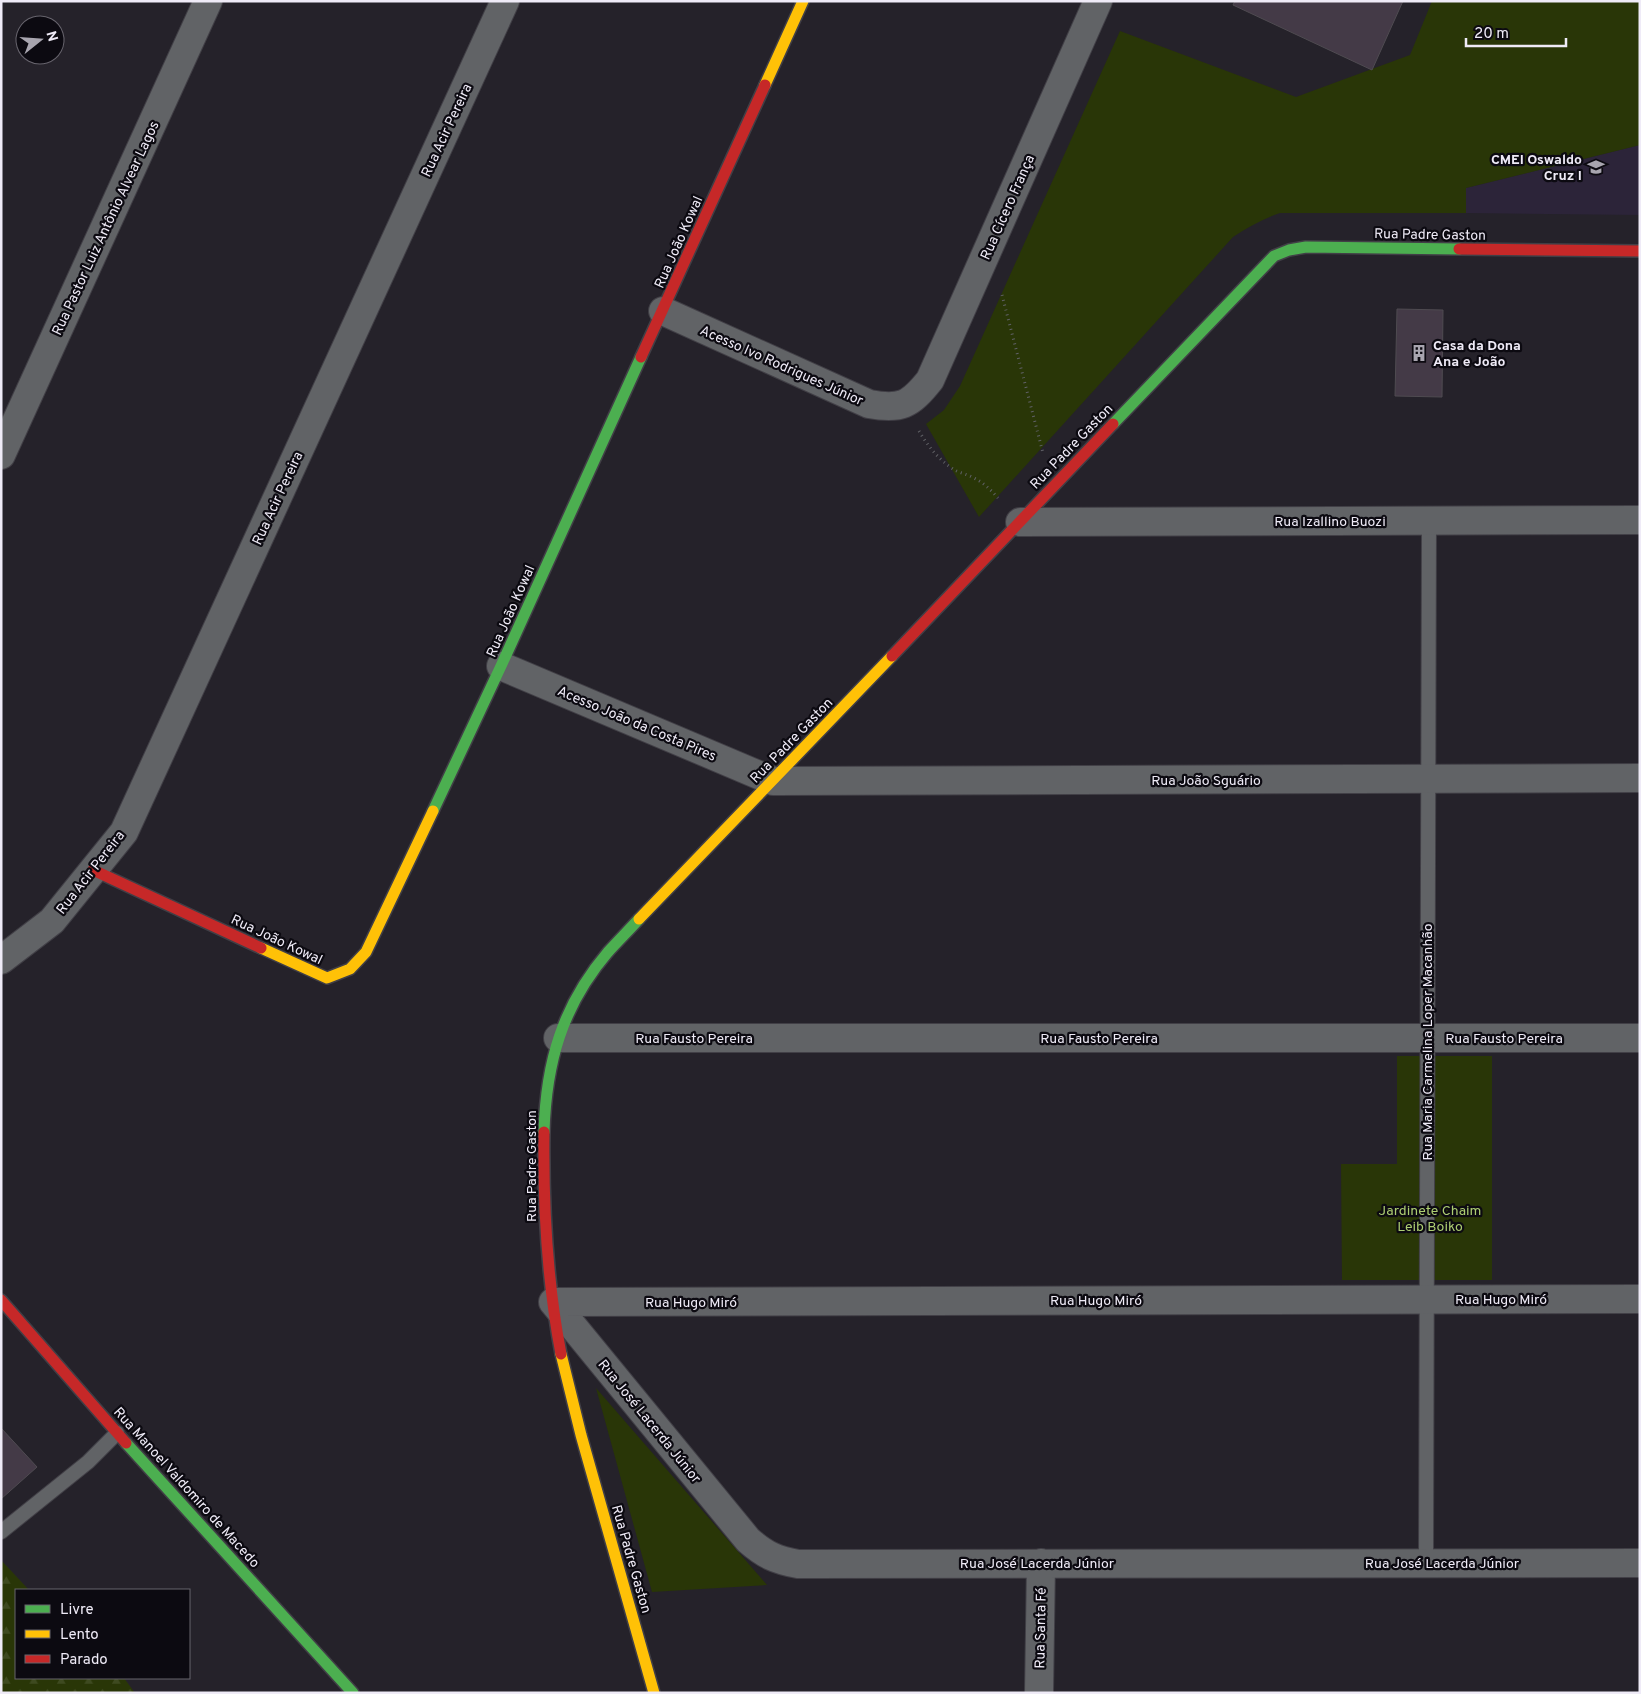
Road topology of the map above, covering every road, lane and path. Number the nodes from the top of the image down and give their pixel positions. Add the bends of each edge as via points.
1 (208, 1) edge
2 (505, 1) edge
3 (803, 1) edge
4 (1098, 1) edge
5 (1640, 251) edge
6 (1002, 292) dead end
7 (663, 311) junction
8 (903, 405) junction
9 (1, 455) edge
10 (1052, 488) junction
11 (1640, 520) edge
12 (1429, 521) junction
13 (1020, 522) junction
14 (501, 666) junction
15 (1640, 778) edge
16 (1428, 779) junction
17 (773, 781) junction
18 (93, 870) junction
19 (1, 960) edge
20 (558, 1038) junction
21 (1427, 1038) junction
22 (1640, 1038) edge
23 (1426, 1299) junction
24 (1640, 1299) edge
25 (1, 1300) edge
26 (553, 1302) junction
27 (117, 1433) junction
28 (1, 1532) edge
29 (1426, 1563) junction
30 (1640, 1563) edge
31 (1041, 1564) junction
32 (352, 1693) edge
33 (654, 1693) edge
34 (1039, 1693) edge

1 - 9 street, Rua Pastor Luiz Antônio Alvear Lagos
2 - 18 street, Rua Acir Pereira via 124,832
3 - 7 street, Rua João Kowal
4 - 8 street, Rua Cícero França via 930,380 918,395
5 - 10 street, Rua Padre Gaston via 1306,248 1274,256
6 - 10 path
7 - 8 street, Acesso Ivo Rodrigues Júnior via 869,404 888,408
7 - 14 street, Rua João Kowal
8 - 13 path via 926,444 941,461 990,489
10 - 13 street, Rua Padre Gaston
11 - 12 street, Rua Izallino Buozi
12 - 13 street, Rua Izallino Buozi
12 - 16 lane, Rua Maria Carmelina Loper Macanhão
13 - 17 street, Rua Padre Gaston
14 - 17 street, Acesso João da Costa Pires
14 - 18 street, Rua João Kowal via 366,952 350,969 327,978
15 - 16 street, Rua João Sguário
16 - 17 street, Rua João Sguário
16 - 21 lane, Rua Maria Carmelina Loper Macanhão
17 - 20 street, Rua Padre Gaston via 608,952 572,1005
18 - 19 street, Rua Acir Pereira via 52,921
20 - 21 street, Rua Fausto Pereira
20 - 26 street, Rua Padre Gaston via 544,1126 543,1177
21 - 22 street, Rua Fausto Pereira
21 - 23 lane, Rua Maria Carmelina Loper Macanhão
23 - 24 street, Rua Hugo Miró
23 - 26 street, Rua Hugo Miró
23 - 29 lane, Rua Maria Carmelina Loper Macanhão
25 - 27 street, Rua Manoel Valdomiro de Macedo
26 - 31 street, Rua José Lacerda Júnior via 748,1540 762,1552 779,1561 798,1564
26 - 33 street, Rua Padre Gaston via 559,1343 583,1442
27 - 28 lane via 88,1462
27 - 32 street, Rua Manoel Valdomiro de Macedo
29 - 30 street, Rua José Lacerda Júnior
29 - 31 street, Rua José Lacerda Júnior
31 - 34 street, Rua Santa Fé

